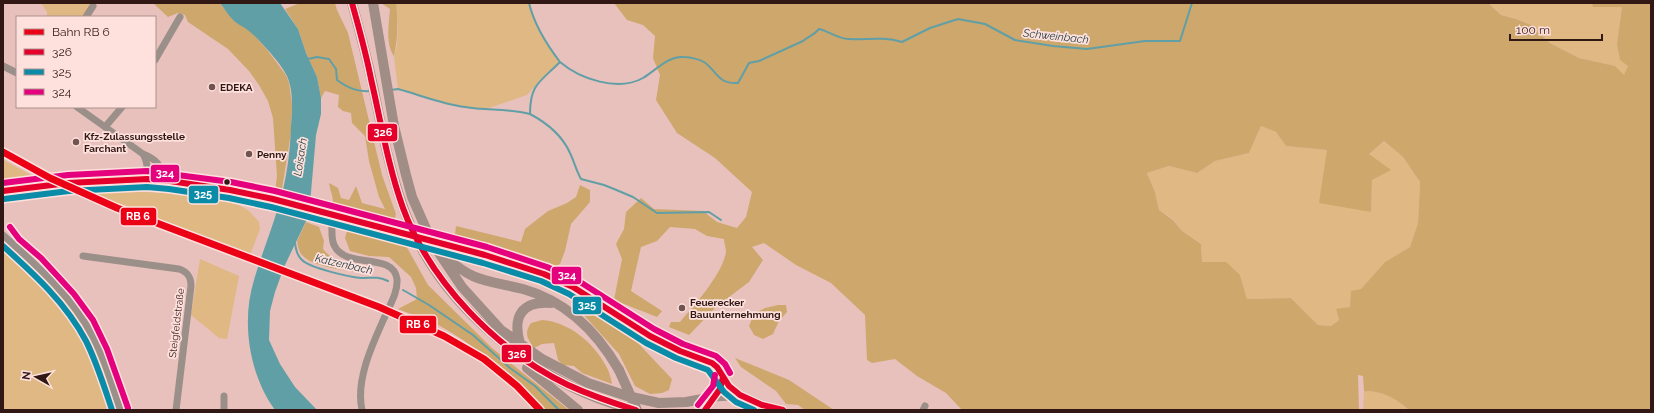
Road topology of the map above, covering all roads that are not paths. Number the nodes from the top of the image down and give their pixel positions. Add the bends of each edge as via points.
1 (352, 3) edge
2 (373, 3) edge
3 (92, 6) dead end
4 (87, 16) edge
5 (180, 17) dead end
6 (156, 58) edge
7 (3, 66) edge
8 (16, 72) edge
9 (79, 108) edge
10 (121, 108) edge
11 (105, 127) junction
12 (143, 154) junction
13 (147, 179) junction
14 (162, 180) junction
15 (3, 191) edge
16 (332, 215) junction
17 (3, 231) edge
18 (5, 237) edge
19 (437, 250) junction
20 (83, 256) dead end
21 (555, 303) junction
22 (520, 344) junction
23 (513, 352) junction
24 (723, 377) junction
25 (224, 396) dead end
26 (714, 397) junction
27 (746, 398) junction
28 (763, 407) edge
29 (120, 410) edge
30 (176, 410) edge
31 (224, 410) edge
32 (362, 410) edge
33 (578, 410) edge
34 (636, 410) edge
35 (705, 410) edge
36 (781, 410) edge

1 - 23 highway via 398,190 410,224 432,265 453,293
2 - 19 highway via 387,87 406,174 412,197
3 - 4 street
5 - 6 street
7 - 8 street
9 - 11 street
10 - 11 street
11 - 12 street
12 - 13 street via 148,167
12 - 14 street via 154,158 162,170
13 - 14 street
13 - 15 street via 68,183
14 - 16 street via 230,190
16 - 24 street, bridge via 523,266 573,287 650,336 712,363
16 - 32 street via 333,241 339,252 349,258 388,266 394,270 396,277 395,293 364,373 360,390
17 - 18 street
18 - 29 street via 34,263 76,309 92,334 108,370
19 - 21 highway via 473,277 535,293
19 - 22 highway via 462,287 501,330
20 - 30 street, Steigfeldstraße via 179,269 189,275 191,286
21 - 22 highway via 539,302 524,309 517,324
21 - 34 highway, bridge via 574,316 604,346 619,370
22 - 26 highway via 567,373 627,396 659,403
23 - 33 highway via 521,364
23 - 34 highway via 562,382
24 - 26 street
24 - 27 street via 732,389
25 - 31 street
26 - 27 main road
26 - 35 main road
27 - 28 main road
28 - 36 main road

